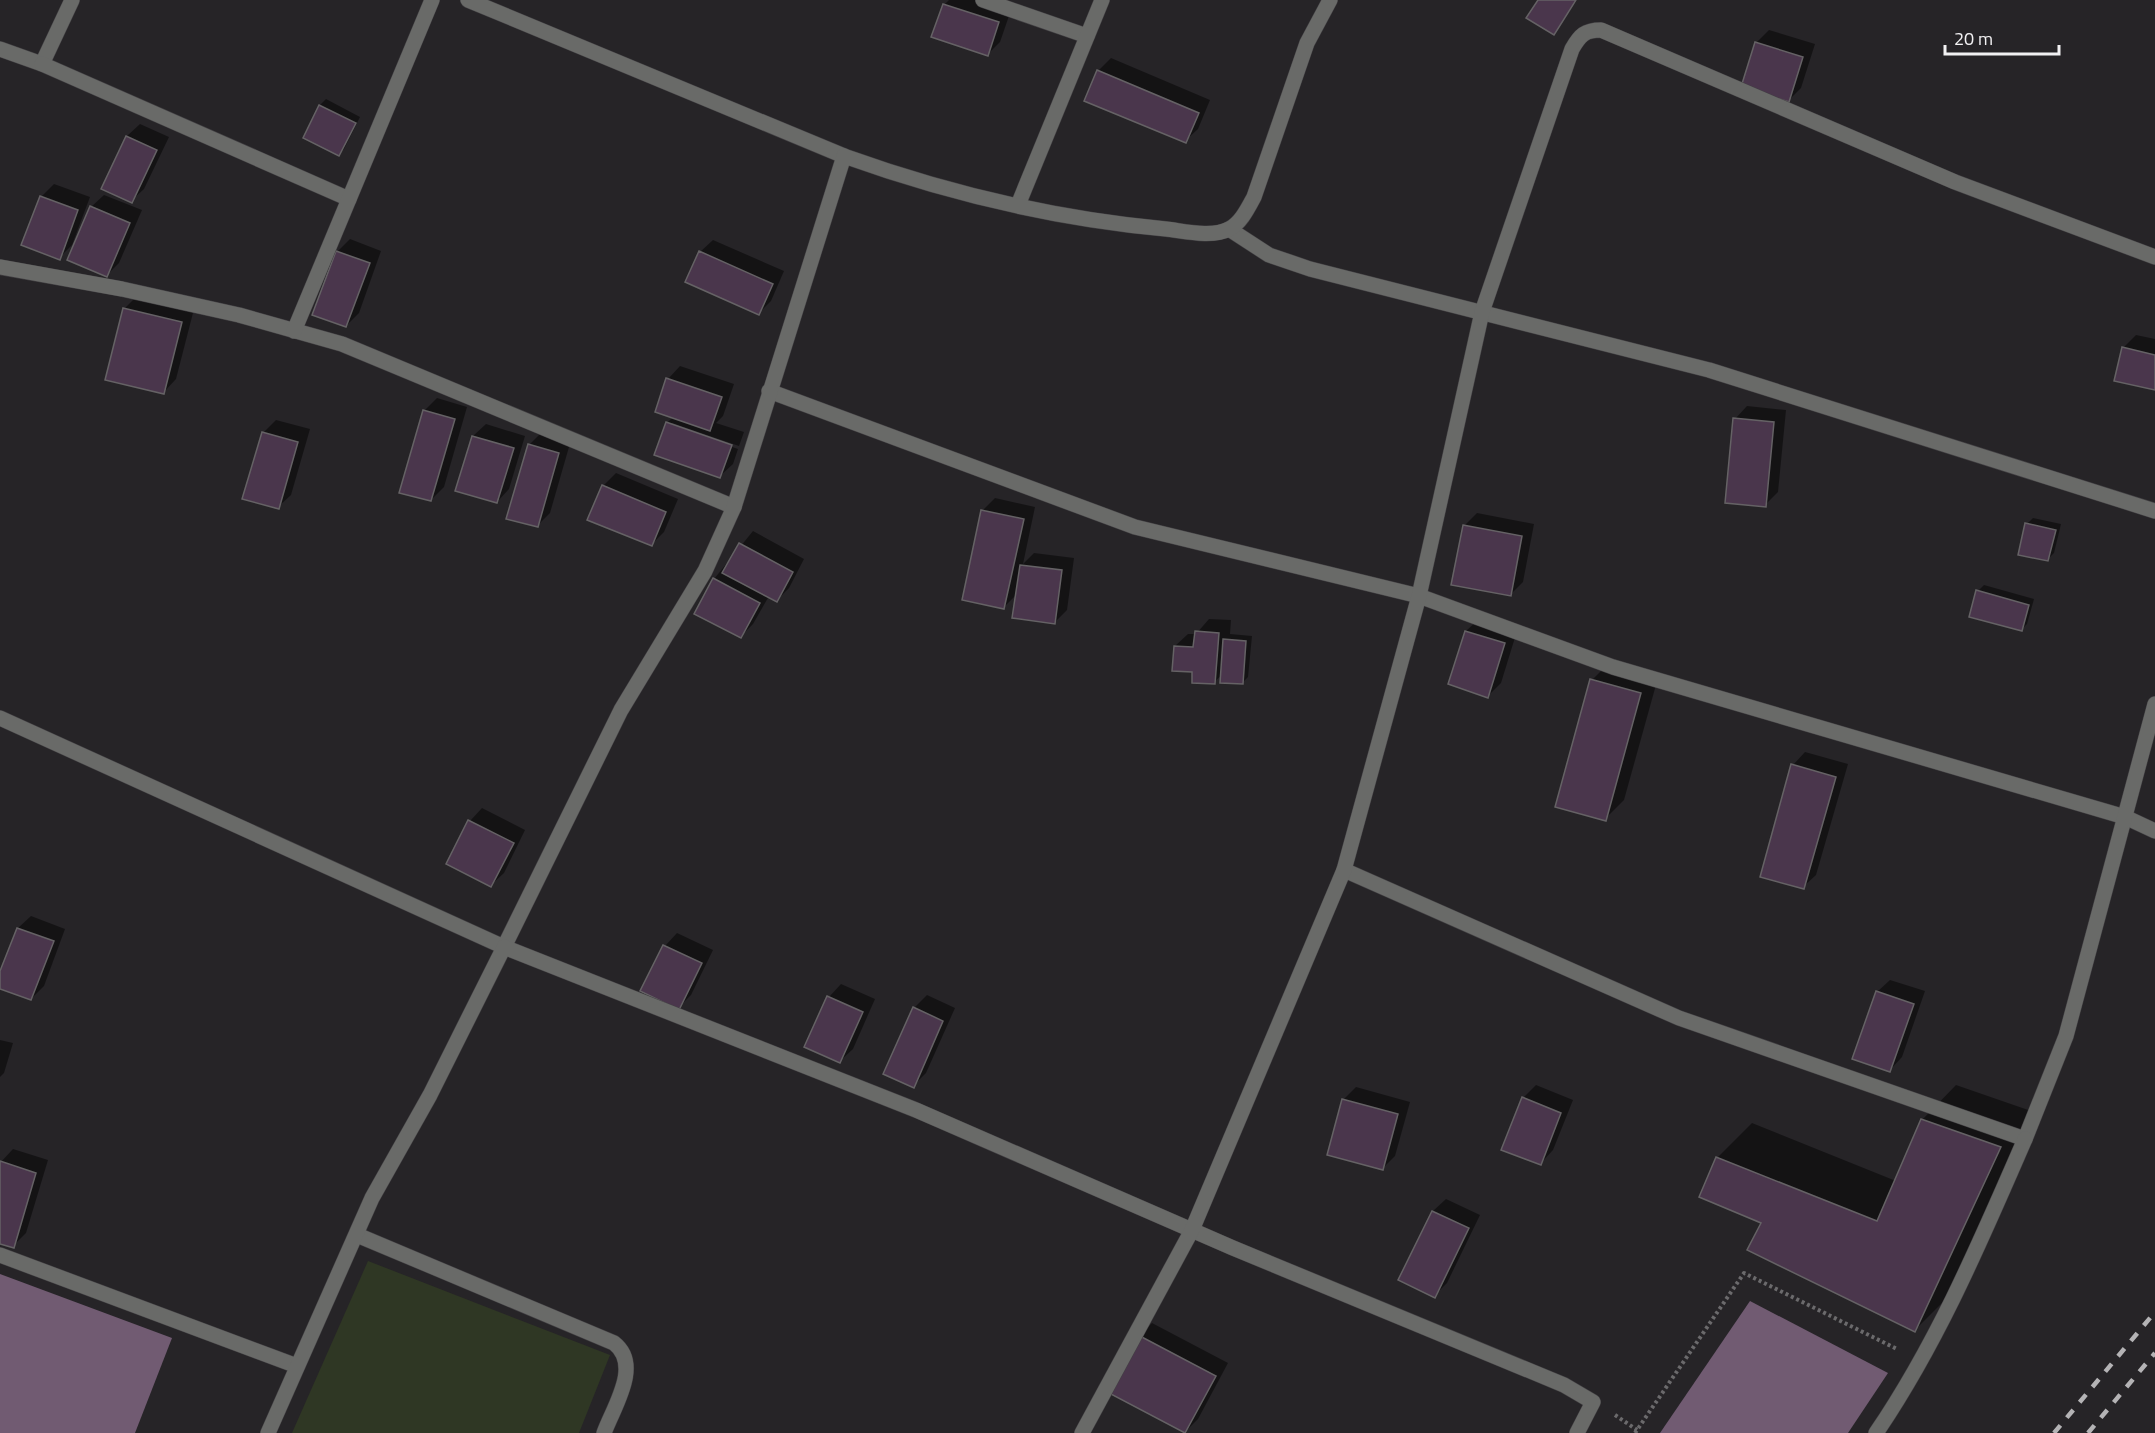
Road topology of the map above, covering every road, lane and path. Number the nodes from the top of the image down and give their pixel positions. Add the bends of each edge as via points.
1 (72, 0) edge
2 (432, 0) edge
3 (468, 0) edge
4 (983, 0) edge
5 (1102, 0) edge
6 (1330, 0) edge
7 (1087, 36) junction
8 (0, 49) edge
9 (42, 64) junction
10 (844, 156) junction
11 (349, 199) junction
12 (1018, 205) junction
13 (1229, 229) junction
14 (2155, 257) edge
15 (0, 267) edge
16 (1482, 312) junction
17 (294, 331) junction
18 (769, 391) junction
19 (734, 507) junction
20 (2155, 511) edge
21 (1419, 596) junction
22 (2155, 704) edge
23 (0, 718) edge
24 (2125, 817) junction
25 (2155, 831) edge
26 (1344, 870) junction
27 (504, 946) junction
28 (2025, 1139) junction
29 (1192, 1230) junction
30 (357, 1234) junction
31 (0, 1255) edge
32 (1900, 1351) dead end
33 (297, 1366) junction
34 (1598, 1405) junction
35 (1636, 1431) edge
36 (268, 1433) edge
37 (604, 1433) edge
38 (1082, 1433) edge
39 (1577, 1433) edge
40 (1876, 1433) edge

1 - 9 street
2 - 11 street
3 - 10 street
4 - 7 street
5 - 7 street
6 - 13 street via 1307,43 1254,197 1243,217
7 - 12 street
8 - 9 street
9 - 11 street
10 - 12 street via 924,184
10 - 18 street
11 - 17 street
12 - 13 street via 1119,225 1204,233
13 - 16 street via 1269,255 1310,269
14 - 16 street via 1955,182 1601,30 1589,30 1572,49
15 - 17 street via 122,289
16 - 20 street via 1708,370
16 - 21 street
17 - 19 street via 342,344
18 - 19 street
18 - 21 street via 1135,527
19 - 27 street via 705,571 621,710
21 - 24 street via 1613,667
21 - 26 street
22 - 24 street
23 - 27 street
24 - 25 street
24 - 28 street via 2066,1036
26 - 28 street via 1679,1018
26 - 29 street
27 - 29 street via 916,1110
27 - 30 street via 430,1095 372,1198
28 - 40 street via 1968,1271
29 - 34 street via 1564,1385
29 - 38 street
30 - 33 street
30 - 37 street via 614,1343 627,1358 628,1371
31 - 33 street
32 - 35 path via 1744,1273
33 - 36 street
34 - 35 path
34 - 39 street

